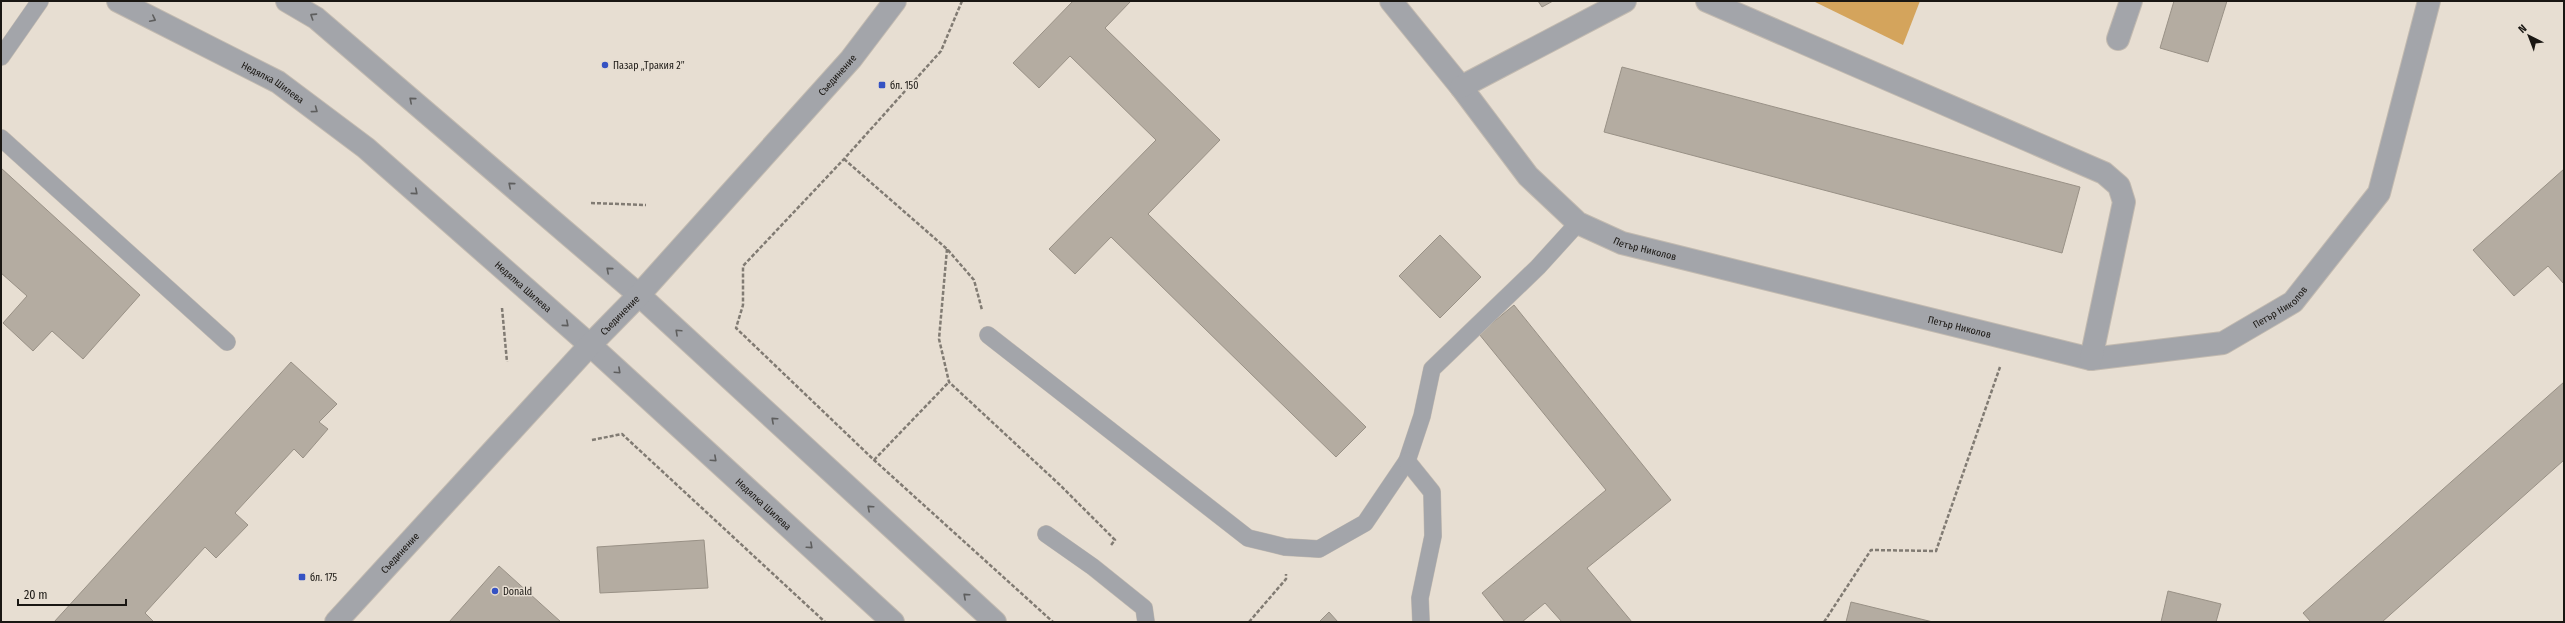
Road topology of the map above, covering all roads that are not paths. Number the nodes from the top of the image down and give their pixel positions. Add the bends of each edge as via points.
1 (40, 1) edge
2 (118, 1) edge
3 (287, 1) edge
4 (895, 1) edge
5 (1391, 1) edge
6 (1625, 1) edge
7 (1707, 1) edge
8 (2131, 1) edge
9 (2429, 1) edge
10 (2118, 39) dead end
11 (1, 57) edge
12 (1461, 88) junction
13 (1, 138) edge
14 (1578, 222) junction
15 (639, 296) junction
16 (988, 335) road end
17 (227, 342) dead end
18 (590, 345) junction
19 (2091, 359) junction
20 (1407, 461) junction
21 (1046, 534) dead end
22 (336, 622) edge
23 (894, 622) edge
24 (995, 622) edge
25 (1146, 622) edge
26 (1421, 622) edge

1 - 11 lane
2 -> 18 street, Недялка Шилева via 278,82 366,148
15 -> 3 street via 316,18
4 - 15 street, Съединение via 851,59
5 - 12 street, Петър Николов
6 - 12 street
7 - 19 street via 2104,173 2119,186 2124,202
8 - 10 street
9 - 19 street, Петър Николов via 2379,193 2293,302 2223,343
12 - 14 street, Петър Николов via 1528,176
13 - 17 lane
14 - 19 street, Петър Николов via 1622,243
14 - 20 lane via 1538,267 1432,369 1422,416
15 - 18 street, Съединение
24 -> 15 street
16 - 20 lane via 1248,538 1285,547 1319,549 1364,523
18 - 22 street, Съединение
18 -> 23 street, Недялка Шилева
20 - 26 lane via 1432,492 1433,536 1420,598
21 - 25 lane via 1144,608

